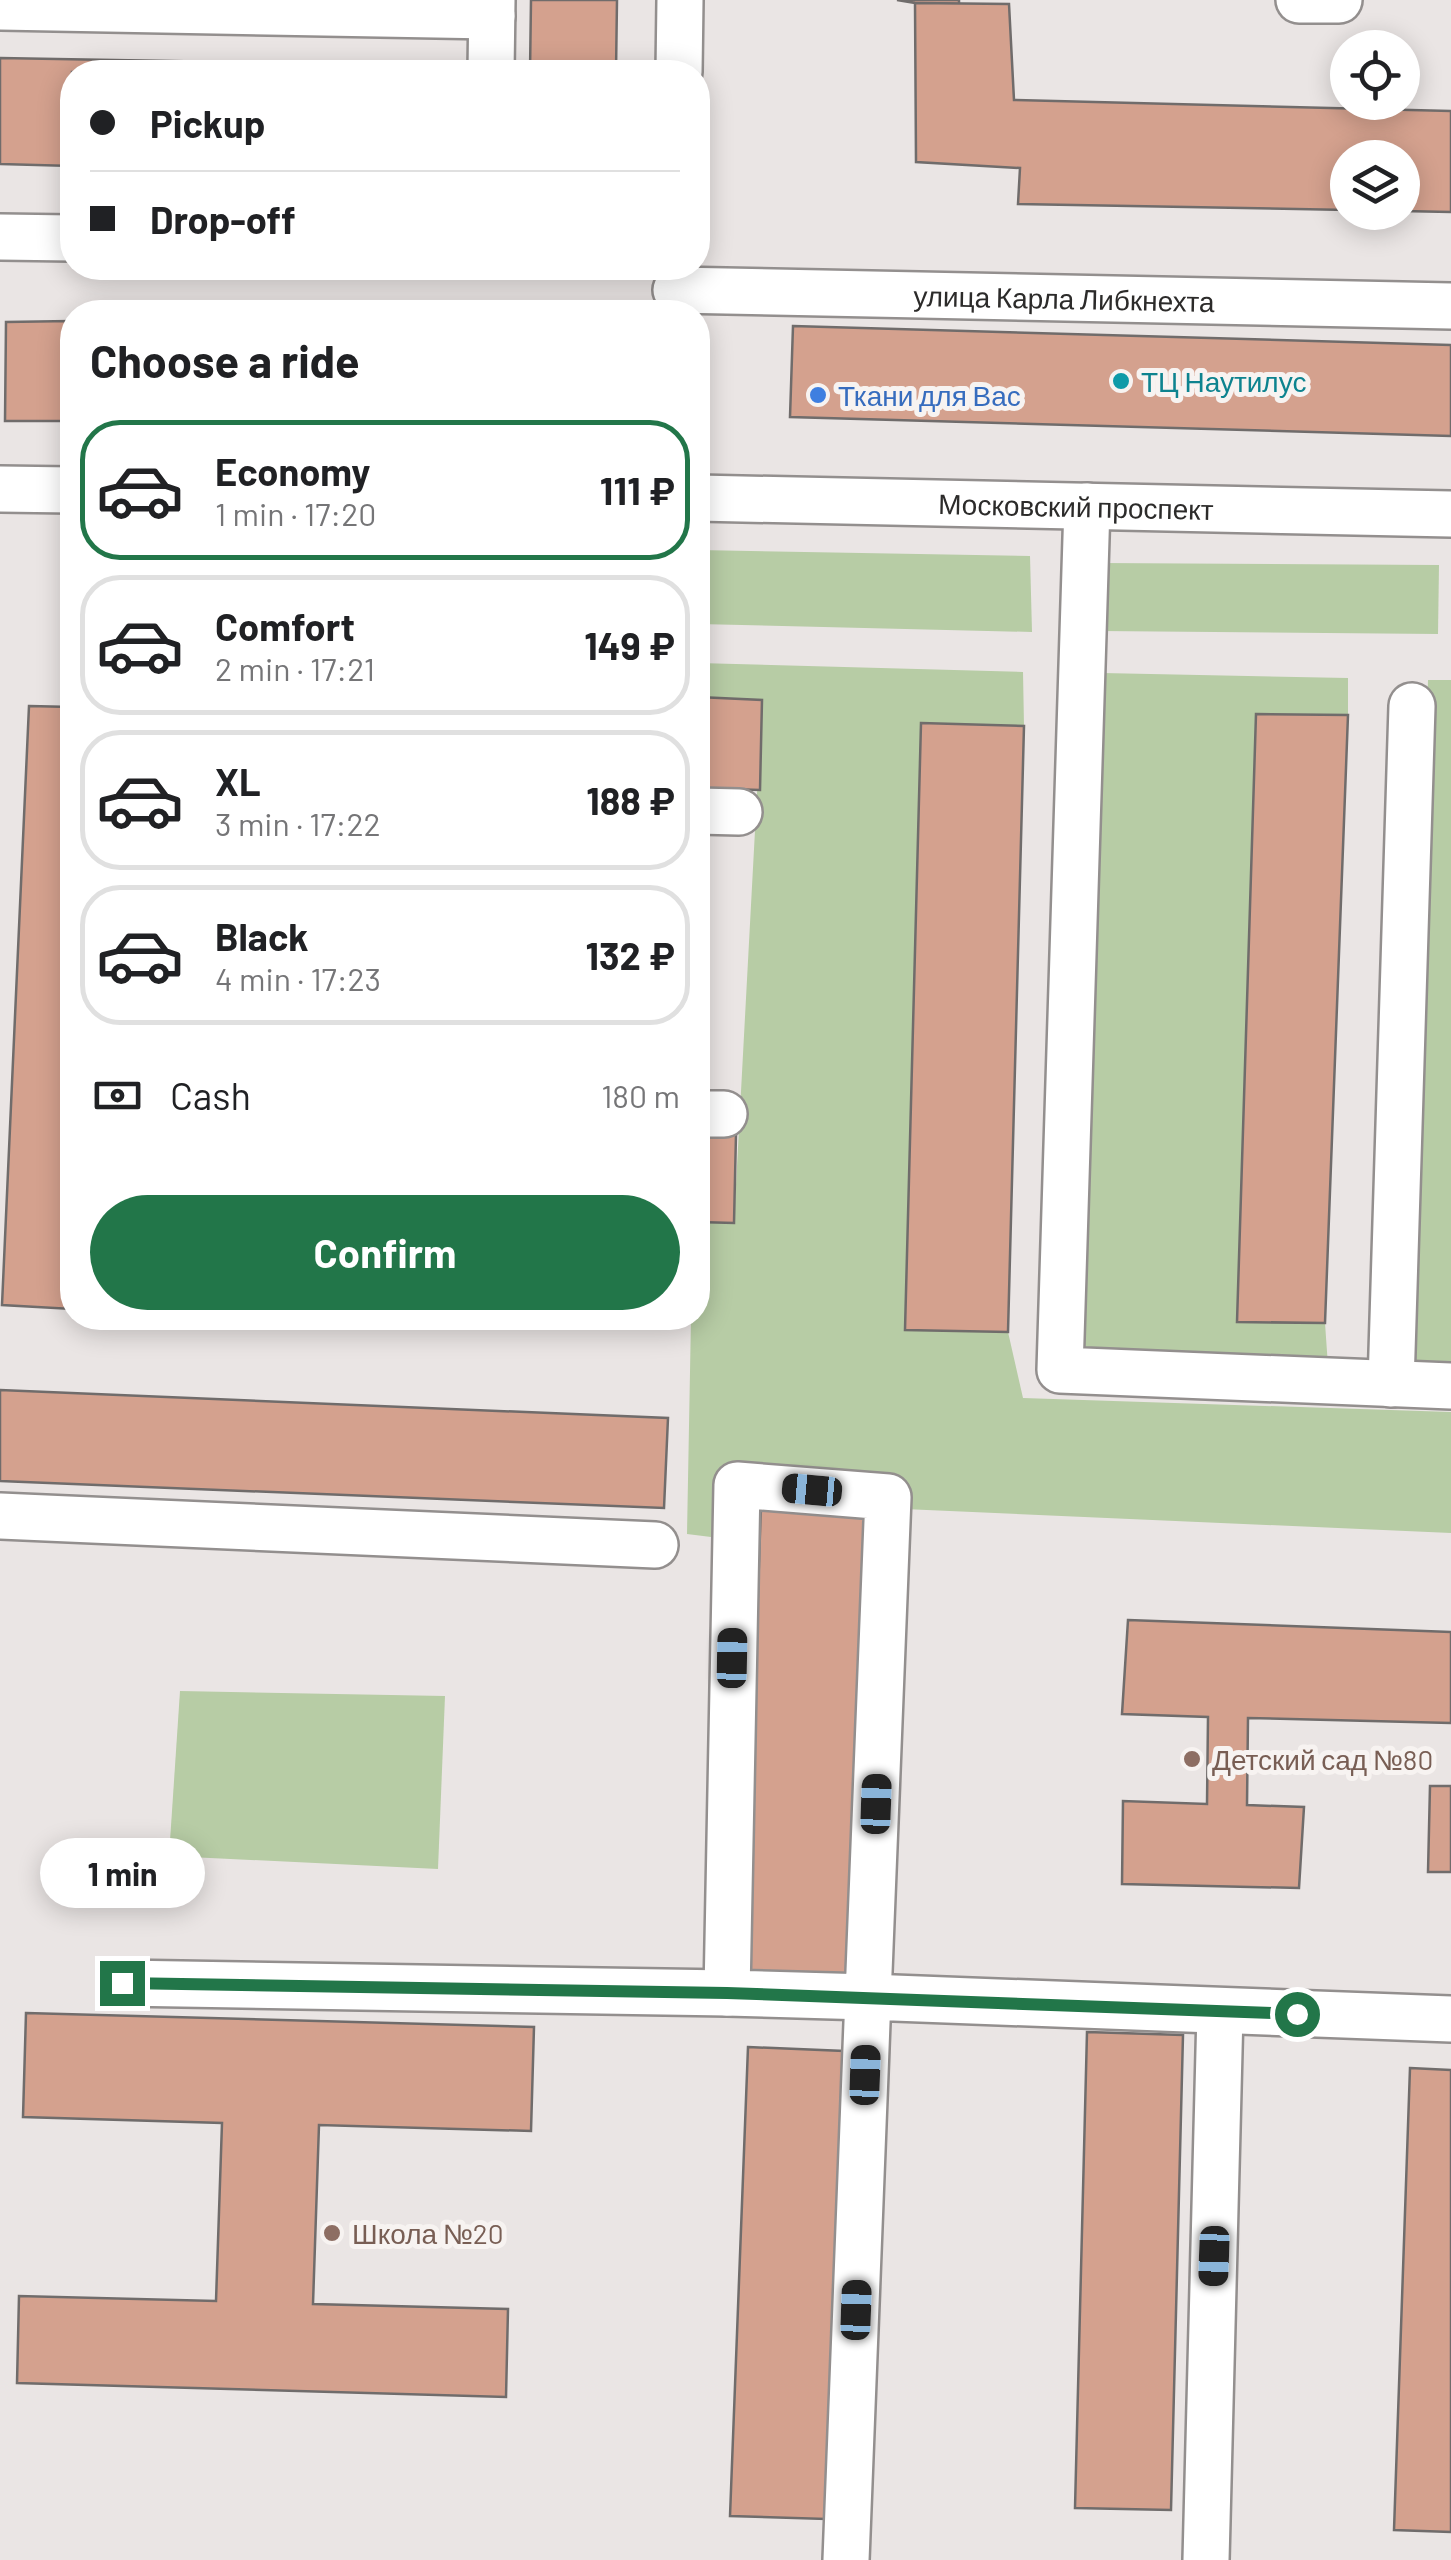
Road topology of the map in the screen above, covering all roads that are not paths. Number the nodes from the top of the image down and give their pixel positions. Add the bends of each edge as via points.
1 (680, 0) edge
2 (1299, 0) edge
3 (1339, 0) edge
4 (0, 7) edge
5 (492, 8) edge
6 (491, 60) edge
7 (679, 60) edge
8 (0, 237) edge
9 (60, 238) edge
10 (676, 290) edge
11 (1451, 306) edge
12 (0, 489) edge
13 (60, 490) edge
14 (710, 498) edge
15 (1087, 506) junction
16 (1451, 514) edge
17 (1412, 706) dead end
18 (1391, 1384) junction
19 (1451, 1386) edge
20 (0, 1516) edge
21 (655, 1545) dead end
22 (122, 1983) dead end
23 (727, 1993) junction
24 (868, 1997) junction
25 (1220, 2012) junction
26 (1451, 2019) edge
27 (846, 2560) edge
28 (1206, 2560) edge

1 - 7 street
2 - 3 street
4 - 5 street
5 - 6 street
8 - 9 street
10 - 11 street, улица Карла Либкнехта
12 - 13 street
14 - 15 street, Московский проспект
15 - 16 street, Московский проспект
15 - 18 street via 1060,1370
17 - 18 street
18 - 19 street
20 - 21 street
22 - 23 street
23 - 24 street
23 - 24 street via 737,1484 888,1497
24 - 25 street
24 - 27 street
25 - 26 street
25 - 28 street

